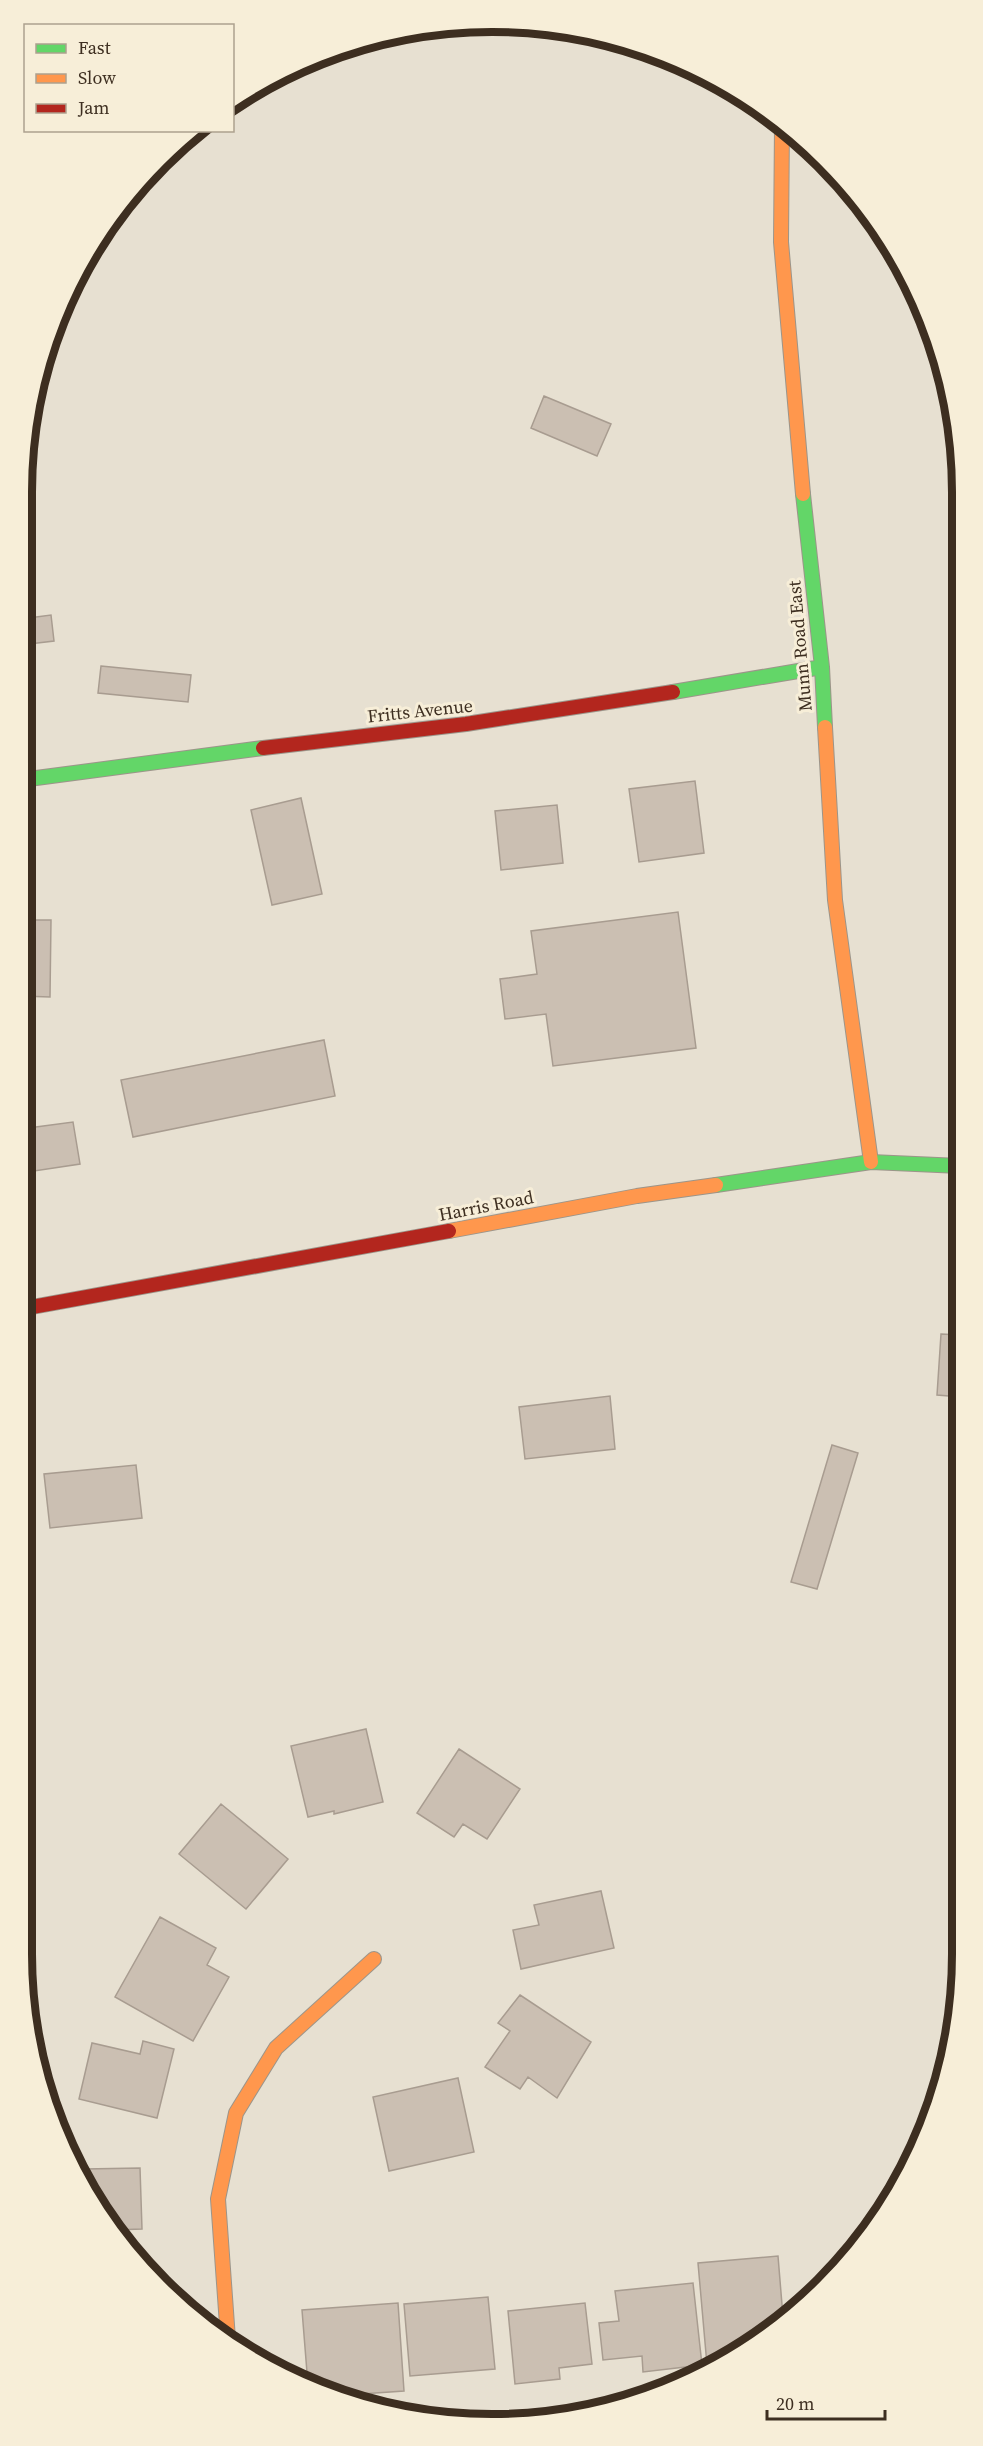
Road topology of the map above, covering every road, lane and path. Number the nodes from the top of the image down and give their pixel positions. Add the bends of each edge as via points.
1 (782, 135) edge
2 (822, 667) junction
3 (32, 779) edge
4 (871, 1162) junction
5 (952, 1166) edge
6 (32, 1307) edge
7 (374, 1959) dead end
8 (227, 2331) edge

1 - 2 street, Munn Road East via 781,242
2 - 3 street, Fritts Avenue via 466,724
2 - 4 street, Munn Road East via 835,900
4 - 5 street, Harris Road
4 - 6 street, Harris Road via 622,1199
7 - 8 street via 276,2048 236,2113 218,2199

